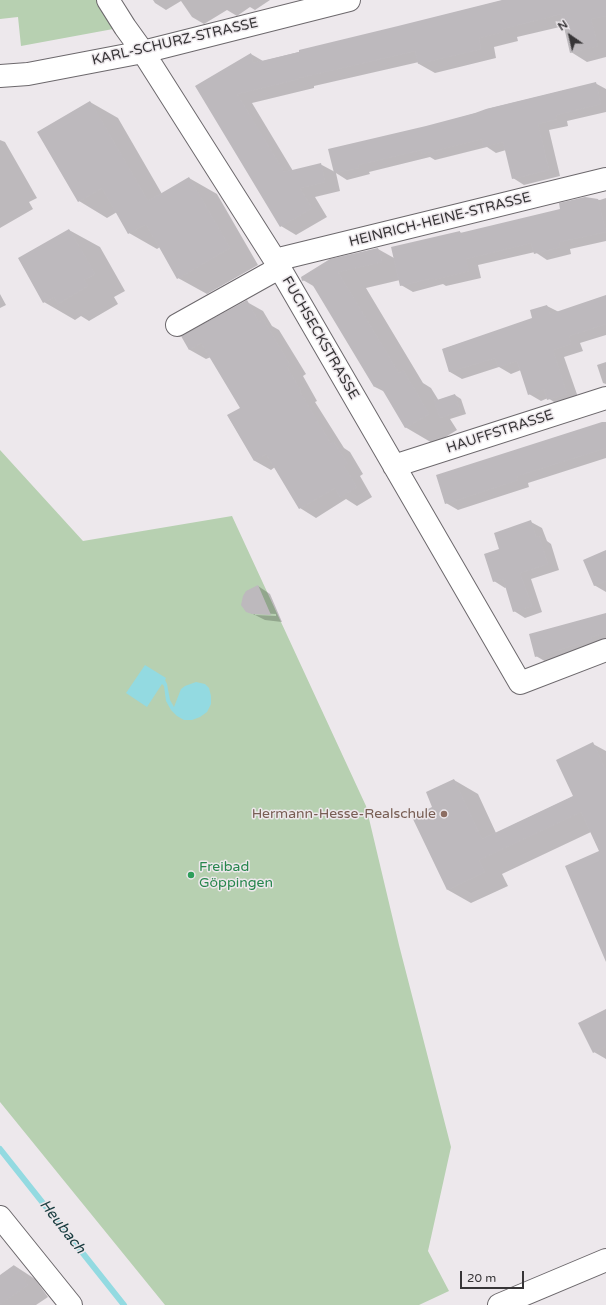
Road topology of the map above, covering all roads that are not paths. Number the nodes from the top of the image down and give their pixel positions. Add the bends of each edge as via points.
1 (108, 0) edge
2 (349, 0) edge
3 (143, 52) junction
4 (0, 76) edge
5 (606, 179) edge
6 (277, 264) junction
7 (177, 325) dead end
8 (606, 398) edge
9 (394, 466) junction
10 (606, 650) edge
11 (0, 1217) edge
12 (606, 1260) edge
13 (71, 1305) edge
14 (499, 1305) edge

1 - 3 street, FUCHSECKSTRASSE
2 - 3 street, KARL-SCHURZ-STRASSE
3 - 4 street, KARL-SCHURZ-STRASSE via 28,74
3 - 6 street, FUCHSECKSTRASSE
5 - 6 street, HEINRICH-HEINE-STRASSE
6 - 7 street, HEINRICH-HEINE-STRASSE
6 - 9 street, FUCHSECKSTRASSE
8 - 9 street, HAUFFSTRASSE
9 - 10 street, FUCHSECKSTRASSE via 520,683
11 - 13 street
12 - 14 street

